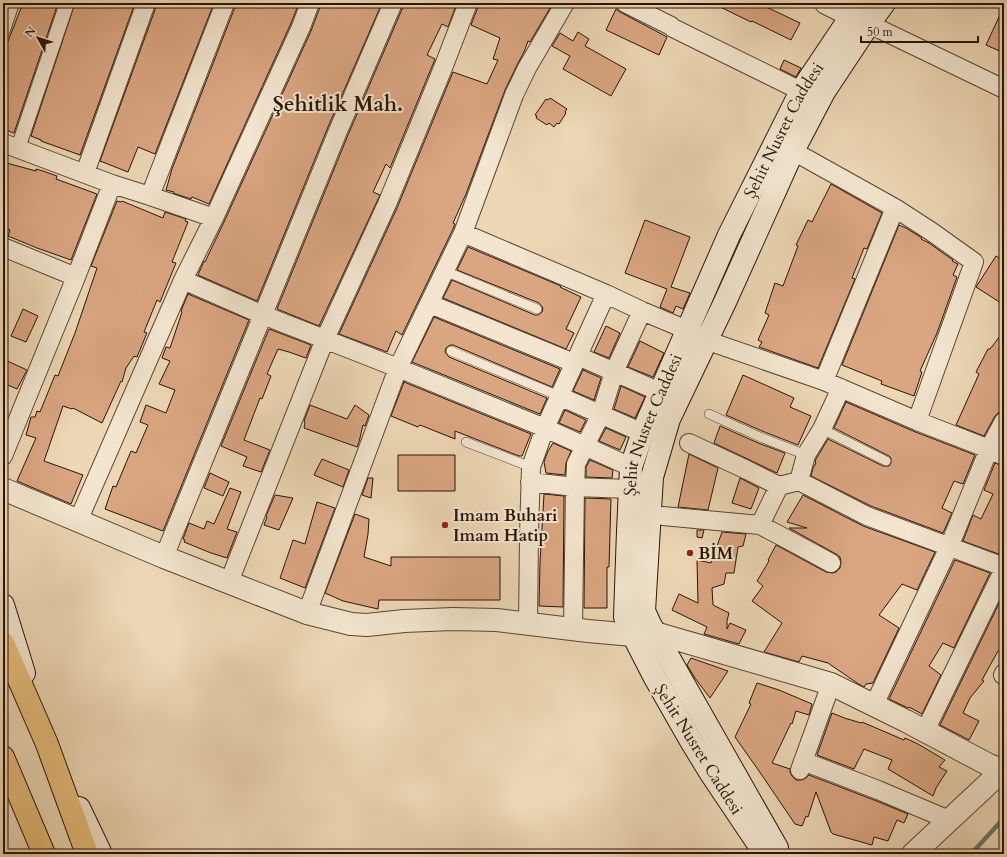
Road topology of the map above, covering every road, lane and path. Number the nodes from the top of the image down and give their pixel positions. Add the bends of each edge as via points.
1 (12, 3) edge
2 (67, 3) edge
3 (146, 3) edge
4 (225, 3) edge
5 (310, 3) edge
6 (393, 3) edge
7 (468, 3) edge
8 (565, 3) edge
9 (625, 3) edge
10 (826, 3) edge
11 (884, 3) edge
12 (860, 14) edge
13 (3, 30) edge
14 (1004, 89) edge
15 (801, 90) junction
16 (10, 146) edge
17 (794, 151) junction
18 (85, 173) junction
19 (112, 184) junction
20 (150, 196) junction
21 (895, 208) junction
22 (214, 218) junction
23 (463, 233) junction
24 (3, 247) edge
25 (445, 271) junction
26 (76, 277) junction
27 (183, 280) junction
28 (606, 294) junction
29 (430, 304) junction
30 (537, 309) dead end
31 (642, 311) junction
32 (264, 315) junction
33 (687, 330) junction
34 (325, 339) junction
35 (707, 340) junction
36 (451, 351) dead end
37 (576, 360) junction
38 (398, 368) junction
39 (614, 372) junction
40 (824, 381) junction
41 (841, 388) junction
42 (660, 392) junction
43 (559, 396) junction
44 (601, 414) junction
45 (709, 414) dead end
46 (918, 421) junction
47 (1004, 421) edge
48 (544, 428) junction
49 (822, 429) junction
50 (643, 433) junction
51 (466, 442) dead end
52 (689, 443) dead end
53 (586, 446) junction
54 (997, 453) edge
55 (3, 456) edge
56 (806, 456) junction
57 (886, 461) dead end
58 (632, 467) junction
59 (530, 474) junction
60 (799, 481) junction
61 (779, 486) junction
62 (575, 487) junction
63 (3, 489) edge
64 (630, 489) junction
65 (663, 516) dead end
66 (78, 521) junction
67 (760, 525) junction
68 (949, 547) junction
69 (164, 557) junction
70 (831, 563) dead end
71 (1004, 568) edge
72 (228, 582) junction
73 (3, 605) edge
74 (307, 613) junction
75 (528, 624) junction
76 (573, 629) junction
77 (655, 633) junction
78 (633, 635) junction
79 (3, 643) edge
80 (831, 684) junction
81 (874, 705) junction
82 (925, 731) junction
83 (47, 744) junction
84 (3, 757) edge
85 (1004, 770) edge
86 (3, 779) edge
87 (949, 820) junction
88 (27, 854) edge
89 (44, 854) edge
90 (87, 854) edge
91 (101, 854) edge
92 (765, 854) edge
93 (780, 854) edge
94 (913, 854) edge

1 - 13 street
2 - 16 street
3 - 18 street
4 - 20 street
5 - 22 street
6 - 32 street
7 - 34 street via 387,204
8 - 23 street via 514,94
9 - 15 street
10 - 12 main road
11 - 12 main road, Şehit Nusret Caddesi
12 - 14 street
12 - 15 main road, Şehit Nusret Caddesi
12 - 17 main road, Şehit Nusret Caddesi
15 - 33 main road, Şehit Nusret Caddesi via 729,235
16 - 18 street
17 - 21 street
17 - 35 main road, Şehit Nusret Caddesi
18 - 19 street
19 - 20 street
19 - 26 street
20 - 22 street
21 - 40 street
21 - 46 street via 974,262
22 - 27 street
23 - 25 street
23 - 28 street
24 - 26 street
25 - 29 street
25 - 30 lane
26 - 55 street
27 - 32 street
27 - 66 street
28 - 31 street
28 - 37 street
29 - 37 street
29 - 38 street
31 - 33 street
31 - 39 street
32 - 34 street
32 - 69 street
33 - 35 street
33 - 42 main road, Şehit Nusret Caddesi
34 - 38 street
34 - 72 street
35 - 40 street
35 - 77 main road, Şehit Nusret Caddesi via 670,419 652,477 644,611
36 - 43 lane
37 - 39 street
37 - 43 street
38 - 48 street
38 - 74 street
39 - 42 street
39 - 44 street
40 - 41 street
41 - 46 street
41 - 49 street
42 - 50 main road, Şehit Nusret Caddesi
43 - 44 street
43 - 48 street
44 - 50 street
44 - 53 street
45 - 56 lane
46 - 54 street
47 - 54 street
48 - 53 street
48 - 59 street
49 - 56 street
49 - 57 lane
50 - 58 main road, Şehit Nusret Caddesi
51 - 59 lane
52 - 61 street
53 - 58 street
53 - 62 street via 576,464
54 - 68 street
56 - 60 street
58 - 64 main road, Şehit Nusret Caddesi
59 - 62 street
59 - 75 street
60 - 61 street
60 - 68 street via 866,516
61 - 67 street
62 - 64 street
62 - 76 street
63 - 66 main road
64 - 78 main road, Şehit Nusret Caddesi via 626,617
65 - 67 street
66 - 69 main road
67 - 70 street
68 - 71 street
68 - 81 street
69 - 72 main road
71 - 82 street
72 - 74 main road
73 - 83 main road
74 - 75 main road via 351,624 367,625 453,619
75 - 76 main road
76 - 78 main road
77 - 80 main road
77 - 93 main road, Şehit Nusret Caddesi
78 - 92 main road, Şehit Nusret Caddesi via 691,741
79 - 83 highway
80 - 81 main road
80 - 87 street via 801,765 878,790
81 - 82 main road
82 - 85 main road via 989,765
83 - 90 highway
83 - 91 main road
84 - 89 highway
85 - 87 main road
86 - 88 highway
87 - 94 main road

